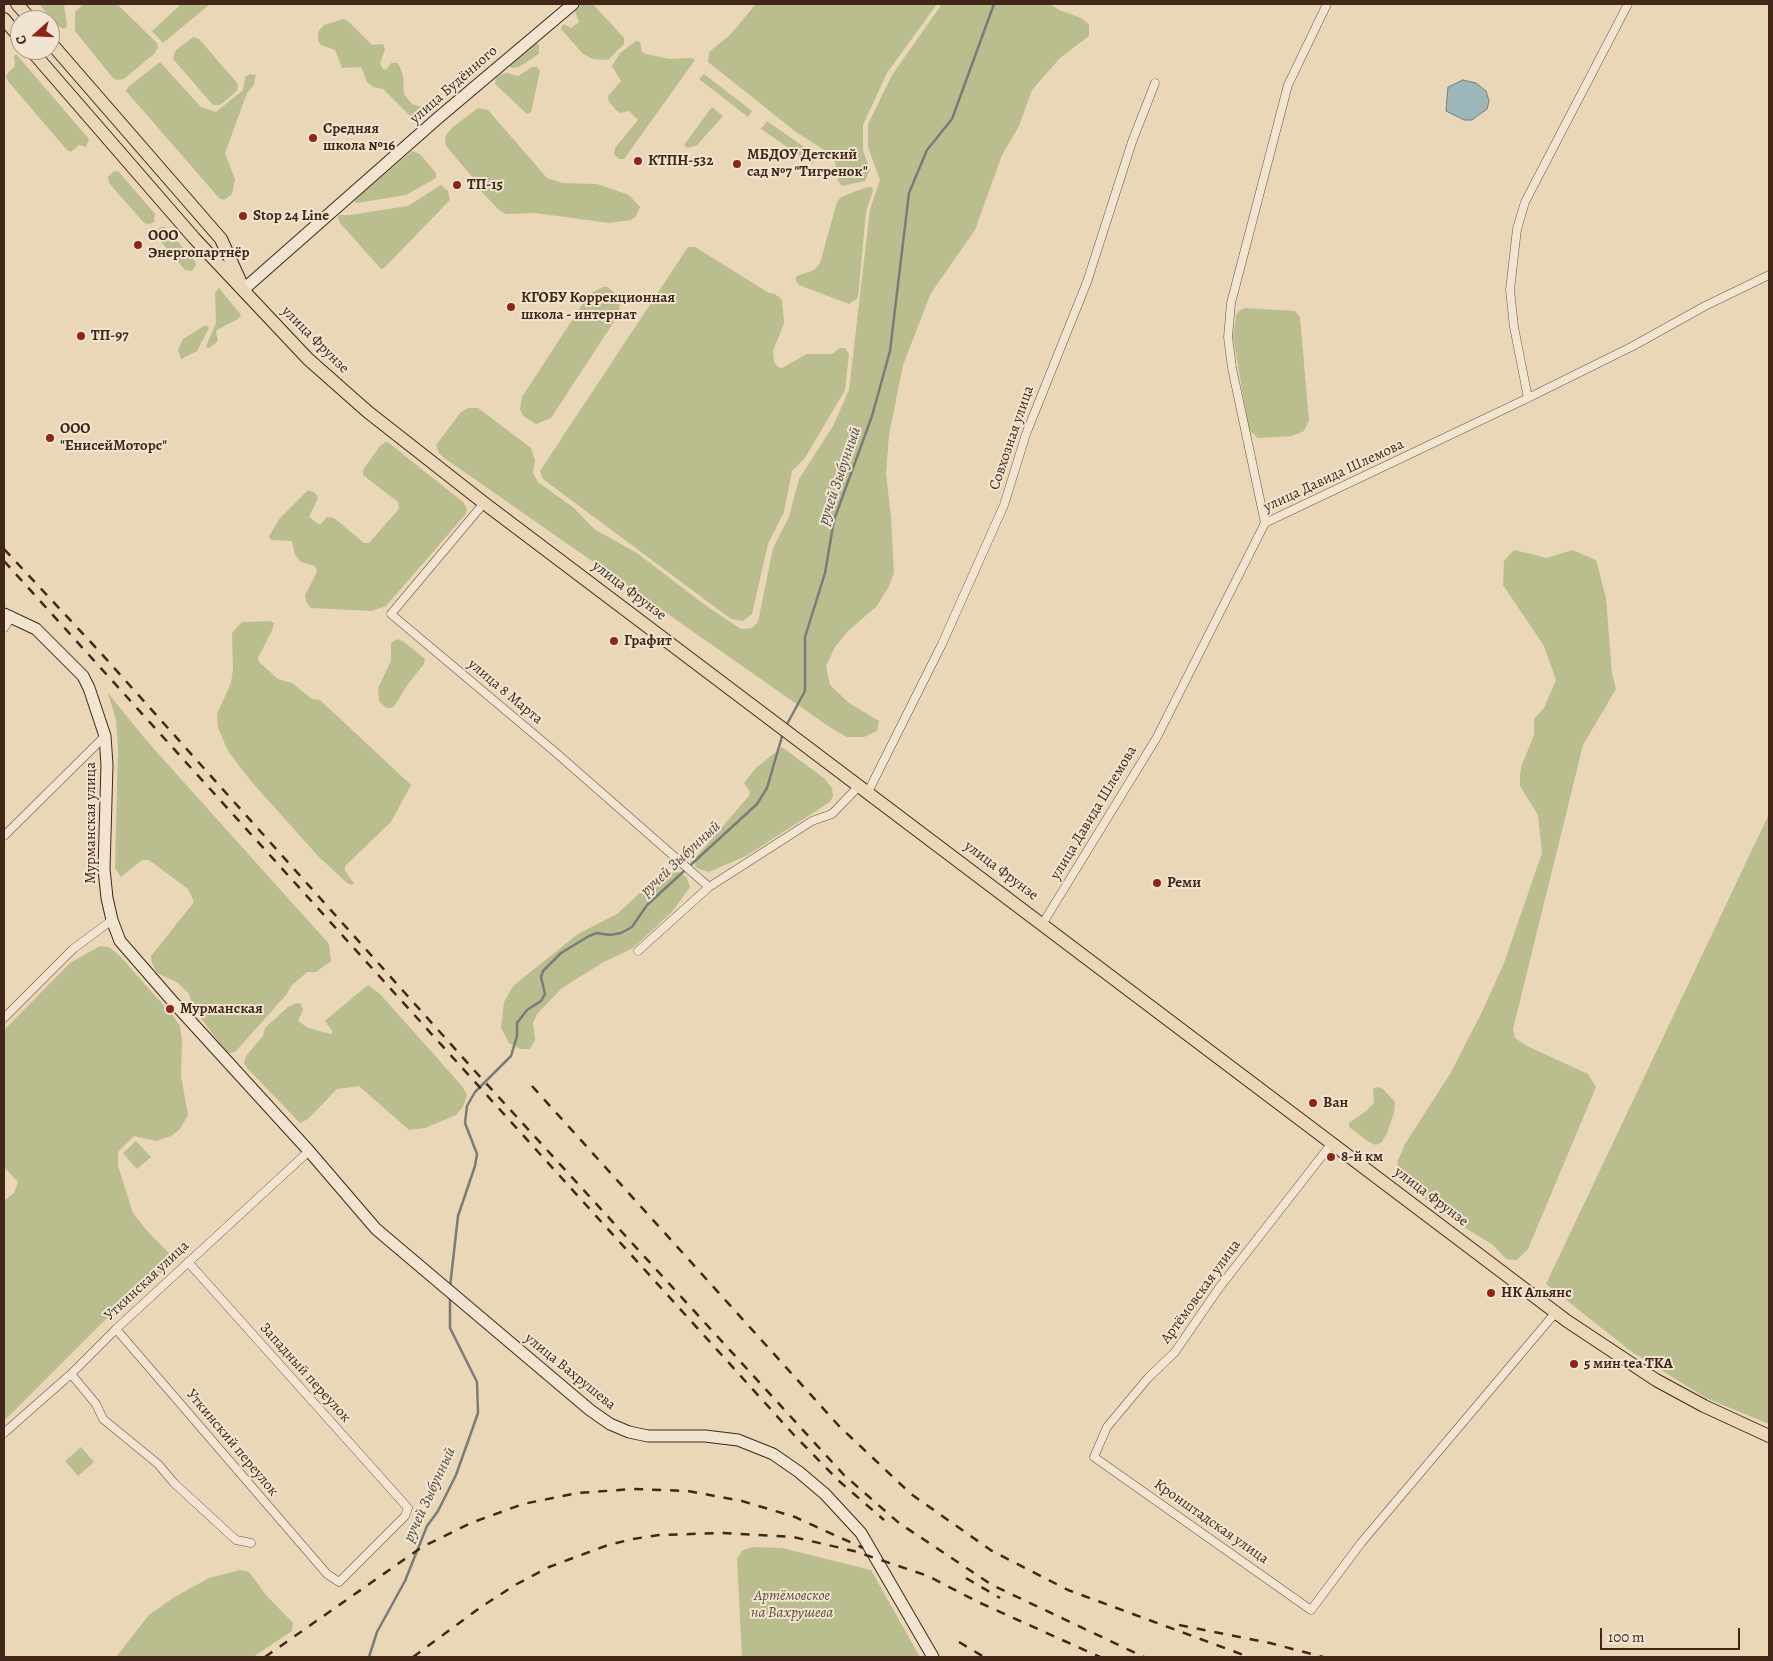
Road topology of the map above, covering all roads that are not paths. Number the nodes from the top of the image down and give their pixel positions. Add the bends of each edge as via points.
1 (573, 4) edge
2 (1327, 4) edge
3 (1628, 4) edge
4 (60, 54) edge
5 (40, 60) edge
6 (1155, 83) dead end
7 (1769, 275) edge
8 (244, 289) junction
9 (1528, 398) junction
10 (484, 503) junction
11 (1265, 523) junction
12 (8, 615) edge
13 (4, 628) edge
14 (104, 736) junction
15 (864, 788) junction
16 (4, 836) edge
17 (709, 887) junction
18 (112, 920) junction
19 (1043, 923) junction
20 (638, 951) dead end
21 (4, 1018) edge
22 (1332, 1143) junction
23 (309, 1150) junction
24 (188, 1262) junction
25 (1556, 1312) junction
26 (116, 1329) junction
27 (71, 1374) junction
28 (4, 1433) edge
29 (1769, 1436) edge
30 (1094, 1457) joint
31 (251, 1543) dead end
32 (327, 1574) joint
33 (933, 1657) edge

1 - 8 main road, улица Будённого
2 - 11 street via 1288,85 1230,303 1228,337 1232,368
3 - 9 street via 1525,202 1517,229 1510,290
4 - 8 main road, улица Фрунзе via 221,239
5 - 8 main road, улица Фрунзе via 194,238
6 - 15 street, Совхозная улица via 1132,142 1087,282 1026,434 1004,505 942,644
7 - 9 street, улица Давида Шлемова
8 - 10 main road, улица Фрунзе via 308,359 368,412
9 - 11 street, улица Давида Шлемова
10 - 15 main road, улица Фрунзе
10 - 17 street, улица 8 Марта via 391,614
11 - 19 street, улица Давида Шлемова via 1157,737
12 - 13 street
12 - 14 main road, Мурманская улица via 36,629 83,676
14 - 16 street
14 - 18 main road, Мурманская улица via 108,765 104,869
15 - 17 street via 832,814 812,821
15 - 19 main road, улица Фрунзе
17 - 20 street
18 - 21 street via 73,948
18 - 23 main road, Мурманская улица via 120,941
19 - 22 main road, улица Фрунзе
22 - 25 main road, улица Фрунзе
22 - 30 street, Артёмовская улица via 1218,1288 1175,1352 1148,1378 1107,1427
23 - 24 street, Уткинская улица
23 - 33 main road, улица Вахрушева via 376,1229 610,1424 648,1436 705,1436 738,1440 774,1454 799,1472 862,1533
24 - 26 street, Уткинская улица
24 - 32 street, Западный переулок via 408,1508 405,1516 339,1582
25 - 29 main road, улица Фрунзе via 1656,1380
25 - 30 street, Кронштадская улица via 1362,1543 1311,1610
26 - 27 street, Уткинская улица
26 - 32 street, Уткинский переулок
27 - 28 street, Уткинская улица
27 - 31 street via 104,1419 158,1464 236,1540

